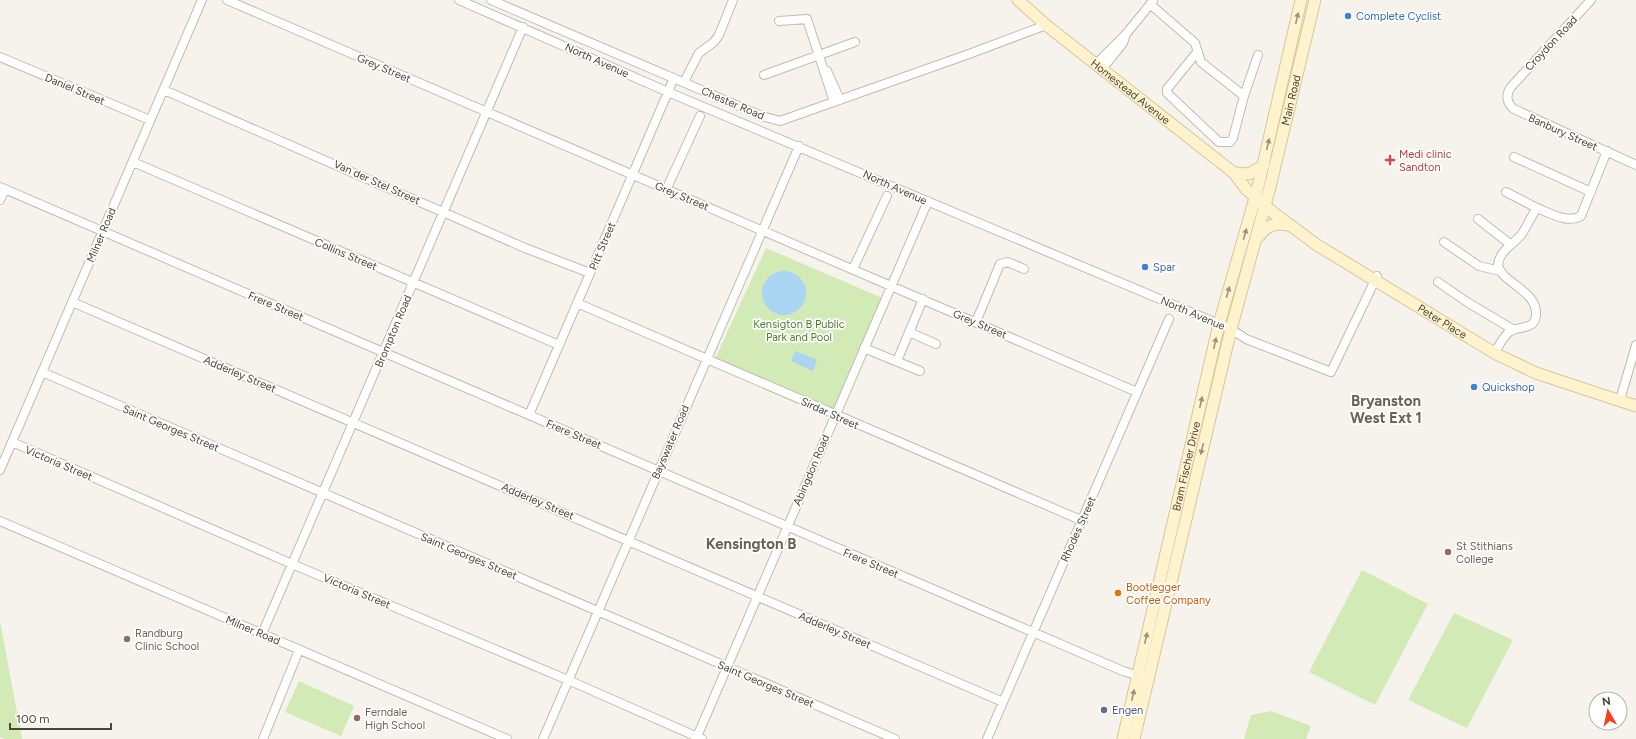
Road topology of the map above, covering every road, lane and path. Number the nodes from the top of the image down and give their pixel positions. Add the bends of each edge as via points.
1 (202, 0) edge
2 (226, 0) edge
3 (459, 0) edge
4 (492, 0) edge
5 (733, 0) edge
6 (1018, 0) edge
7 (1301, 0) edge
8 (1316, 0) edge
9 (1591, 0) edge
10 (1152, 2) edge
11 (779, 21) dead end
12 (1046, 25) junction
13 (523, 27) junction
14 (855, 42) dead end
15 (1198, 51) junction
16 (1258, 55) dead end
17 (820, 56) junction
18 (0, 57) edge
19 (1099, 66) junction
20 (764, 75) dead end
21 (674, 78) junction
22 (684, 82) junction
23 (1511, 87) joint
24 (164, 90) junction
25 (668, 92) junction
26 (1244, 96) junction
27 (837, 101) junction
28 (487, 112) junction
29 (700, 116) dead end
30 (150, 120) junction
31 (798, 146) junction
32 (1607, 151) junction
33 (1514, 157) dead end
34 (132, 162) junction
35 (1264, 165) junction
36 (1636, 165) edge
37 (1234, 174) junction
38 (632, 176) junction
39 (2, 188) edge
40 (666, 190) junction
41 (1506, 192) dead end
42 (1591, 192) junction
43 (1257, 194) junction
44 (887, 196) dead end
45 (0, 200) edge
46 (928, 201) junction
47 (1266, 202) junction
48 (1538, 208) junction
49 (443, 211) junction
50 (1478, 219) dead end
51 (1289, 225) junction
52 (762, 230) junction
53 (103, 231) junction
54 (1257, 238) junction
55 (1444, 242) dead end
56 (1510, 244) junction
57 (853, 269) junction
58 (1024, 270) dead end
59 (1500, 271) junction
60 (590, 273) junction
61 (1376, 278) junction
62 (1438, 282) dead end
63 (413, 283) junction
64 (891, 286) junction
65 (923, 299) junction
66 (72, 302) junction
67 (577, 304) junction
68 (1169, 319) dead end
69 (976, 322) junction
70 (1219, 324) junction
71 (1231, 329) junction
72 (1514, 330) junction
73 (909, 332) junction
74 (936, 344) dead end
75 (559, 345) junction
76 (1636, 345) edge
77 (864, 348) junction
78 (1496, 350) junction
79 (383, 353) junction
80 (706, 358) junction
81 (896, 362) junction
82 (920, 371) dead end
83 (42, 372) junction
84 (1137, 392) junction
85 (1621, 397) junction
86 (1636, 400) edge
87 (1636, 406) edge
88 (529, 415) junction
89 (835, 415) junction
90 (353, 423) junction
91 (12, 442) junction
92 (0, 470) edge
93 (658, 470) junction
94 (322, 493) junction
95 (0, 521) edge
96 (1083, 521) junction
97 (786, 526) junction
98 (628, 540) junction
99 (292, 564) junction
100 (759, 596) junction
101 (598, 612) junction
102 (1032, 631) junction
103 (262, 634) junction
104 (299, 650) junction
105 (727, 667) junction
106 (1138, 676) junction
107 (1149, 679) junction
108 (568, 680) junction
109 (1003, 702) junction
110 (698, 738) edge
111 (263, 739) edge
112 (507, 739) edge
113 (543, 739) edge
114 (895, 739) edge
115 (987, 739) edge
116 (1123, 739) edge
117 (1134, 739) edge

1 - 24 street, Milner Road
2 - 28 street, Grey Street
3 - 13 street, North Avenue
4 - 21 street, Chester Road
5 - 22 street via 719,35 699,53
6 - 12 main road, Homestead Avenue
35 -> 7 main road, Main Road
8 - 47 main road, Main Road
9 - 23 street, Croydon Road
10 - 15 street via 1196,43
10 - 19 street
11 - 17 street via 807,19
12 - 19 main road, Homestead Avenue
12 - 27 street, Chester Road
13 - 25 street, North Avenue
13 - 28 street, Brompton Road
14 - 17 street
15 - 26 street via 1201,62
15 - 26 street via 1167,89 1169,97 1219,142 1224,143 1230,142 1233,138
16 - 26 street
17 - 20 street
17 - 27 street via 835,86
18 - 30 street, Daniel Street
19 - 37 main road, Homestead Avenue
21 - 22 street, Chester Road
21 - 25 street, Pitt Street
22 - 27 street, Chester Road via 775,120 784,120
23 - 32 street, Banbury Street via 1508,91 1508,102 1514,110
24 - 30 street, Milner Road
24 - 49 street, Van der Stel Street
25 - 31 street, North Avenue
25 - 38 street, Pitt Street
28 - 38 street, Grey Street
28 - 49 street, Brompton Road
29 - 40 street
30 - 34 street, Milner Road
31 - 46 street, North Avenue
31 - 52 street, Bayswater Road
32 - 36 street, Banbury Street
32 - 42 street
33 - 42 street
34 - 53 street, Milner Road
34 - 63 street, Collins Street
35 - 37 main road via 1249,174
35 - 43 main road, Main Road
37 - 43 main road, Homestead Avenue via 1244,183 1248,183
38 - 40 street, Grey Street
38 - 60 street, Pitt Street
39 - 45 street
39 - 53 street, Frere Street
40 - 52 street, Grey Street
41 - 48 street
42 - 48 street via 1581,216 1575,219 1567,219
43 - 47 main road, Homestead Avenue
70 -> 43 main road, Bram Fischer Drive
44 - 57 street
46 - 64 street, Abingdon Road
46 - 70 street, North Avenue
47 - 51 main road, Peter Place
47 - 54 main road, Bram Fischer Drive
47 - 61 main road, Peter Place
48 - 56 street via 1520,237
49 - 60 street, Van der Stel Street via 525,248
49 - 63 street, Brompton Road
50 - 56 street
51 - 54 main road via 1271,224
51 - 61 main road, Peter Place
52 - 57 street, Grey Street
52 - 80 street, Bayswater Road
53 - 66 street, Milner Road
53 - 79 street, Frere Street
54 - 71 main road, Bram Fischer Drive
55 - 59 street via 1479,266
56 - 59 street via 1500,258
57 - 64 street, Grey Street
58 - 69 street via 1008,262 1000,264
59 - 72 street via 1520,287 1535,307 1536,318 1533,324 1528,328
60 - 67 street, Pitt Street
61 - 71 street, North Avenue via 1331,372 1246,339
61 - 78 main road, Peter Place
61 - 85 main road, Peter Place via 1512,362 1563,383
62 - 72 street
63 - 75 street, Collins Street
63 - 79 street, Brompton Road
64 - 65 street, Grey Street
64 - 77 street, Abingdon Road
65 - 69 street, Grey Street
65 - 73 street
66 - 83 street, Milner Road
66 - 90 street, Adderley Street
67 - 75 street, Pitt Street
67 - 80 street, Sirdar Street
68 - 84 street, Rhodes Street
69 - 84 street, Grey Street
70 - 71 street, North Avenue
106 -> 70 main road, Bram Fischer Drive
71 -> 107 main road, Bram Fischer Drive
72 - 78 street
73 - 74 street
73 - 81 street
75 - 88 street, Pitt Street
76 - 85 street
77 - 81 street
77 - 89 street, Abingdon Road
78 - 85 main road, Peter Place via 1537,369
79 - 88 street, Frere Street
79 - 90 street, Brompton Road
80 - 89 street, Sirdar Street
80 - 93 street, Bayswater Road
81 - 82 street
83 - 91 street, Milner Road
83 - 94 street, Saint Georges Street
84 - 96 street, Rhodes Street
85 - 86 main road, Peter Place
85 - 87 main road, Peter Place
88 - 93 street, Frere Street
89 - 96 street, Sirdar Street
89 - 97 street, Abingdon Road
90 - 94 street, Brompton Road
90 - 98 street, Adderley Street
91 - 92 street, Milner Road
91 - 99 street, Victoria Street
93 - 97 street, Frere Street
93 - 98 street, Bayswater Road
94 - 99 street, Brompton Road
94 - 101 street, Saint Georges Street
95 - 103 street, Milner Road
96 - 102 street, Rhodes Street
97 - 100 street, Abingdon Road
97 - 102 street, Frere Street
98 - 100 street, Adderley Street
98 - 101 street, Bayswater Road
99 - 103 street, Brompton Road
99 - 108 street, Victoria Street
100 - 105 street, Abingdon Road
100 - 109 street, Adderley Street
101 - 105 street, Saint Georges Street
101 - 108 street, Bayswater Road
102 - 106 street, Frere Street
102 - 109 street, Rhodes Street
103 - 104 street, Milner Road
104 - 111 street
104 - 112 street, Milner Road
105 - 110 street, Abingdon Road
105 - 114 street, Saint Georges Street
106 - 107 street, Frere Street
116 -> 106 main road, Bram Fischer Drive
107 - 117 main road, Bram Fischer Drive
108 - 110 street, Victoria Street
108 - 113 street, Bayswater Road
109 - 115 street, Rhodes Street

